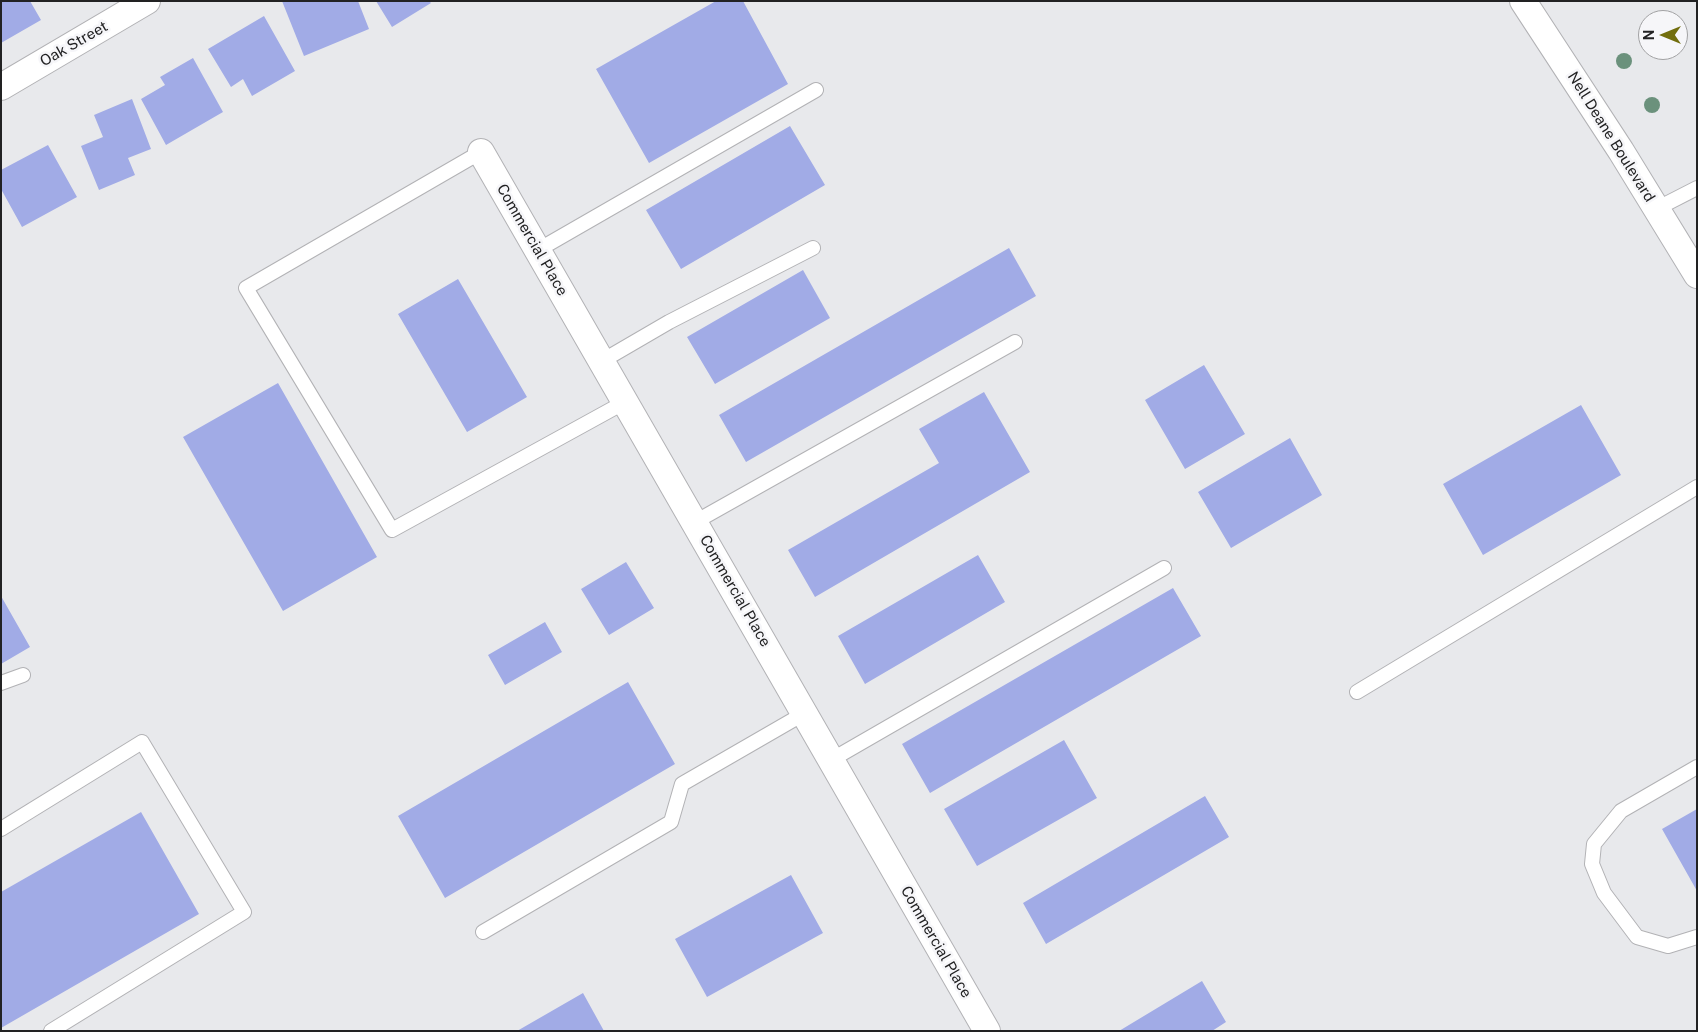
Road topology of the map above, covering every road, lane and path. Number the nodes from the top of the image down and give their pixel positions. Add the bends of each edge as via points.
1 (147, 1) edge
2 (1523, 1) edge
3 (121, 8) edge
4 (1, 87) edge
5 (816, 90) dead end
6 (481, 152) joint
7 (1697, 188) edge
8 (1656, 209) junction
9 (813, 248) dead end
10 (538, 250) junction
11 (1697, 274) edge
12 (1015, 342) dead end
13 (602, 361) junction
14 (625, 402) junction
15 (1697, 487) edge
16 (695, 522) junction
17 (1164, 568) dead end
18 (22, 675) dead end
19 (1, 683) edge
20 (1357, 692) dead end
21 (805, 713) junction
22 (831, 760) junction
23 (1697, 767) edge
24 (1, 829) edge
25 (483, 932) dead end
26 (1697, 937) edge
27 (51, 1031) edge
28 (988, 1031) edge

1 - 3 street, Oak Street
2 - 8 street, Nell Deane Boulevard
3 - 4 street, Oak Street
5 - 10 lane
6 - 10 street, Commercial Place
6 - 14 lane via 246,288 392,530
7 - 8 lane
8 - 11 street, Nell Deane Boulevard
9 - 13 lane via 669,322
10 - 13 street, Commercial Place
12 - 16 lane
13 - 14 street, Commercial Place
14 - 16 street, Commercial Place
15 - 20 lane
16 - 21 street, Commercial Place
17 - 22 lane
18 - 19 lane
21 - 22 street, Commercial Place
21 - 25 lane via 682,784 671,822
22 - 28 street, Commercial Place
23 - 26 lane via 1621,811 1594,844 1592,864 1604,894 1637,936 1668,946
24 - 27 lane via 142,742 244,912

